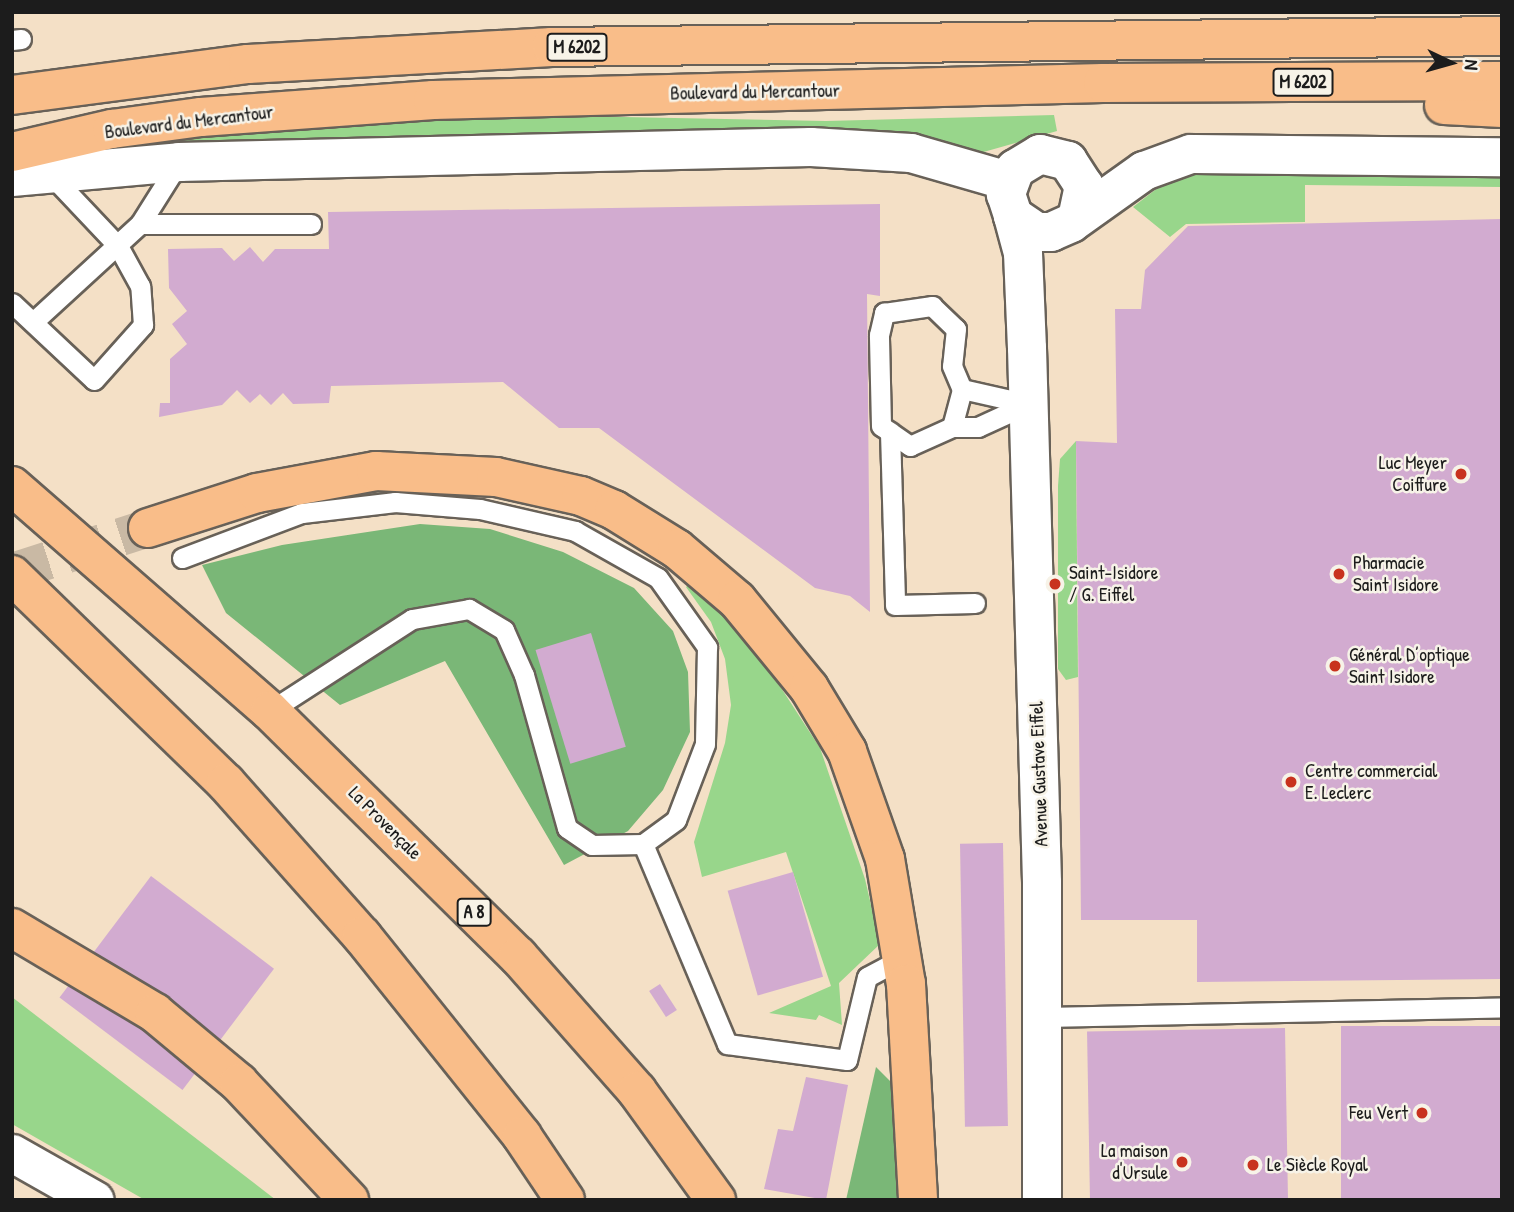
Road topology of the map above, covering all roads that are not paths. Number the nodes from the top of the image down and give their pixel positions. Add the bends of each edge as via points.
1 (1275, 12) edge
2 (1502, 36) edge
3 (1114, 37) junction
4 (1502, 81) edge
5 (1103, 83) junction
6 (12, 95) edge
7 (1502, 108) edge
8 (12, 152) edge
9 (1502, 156) edge
10 (180, 162) junction
11 (50, 174) junction
12 (12, 177) edge
13 (1011, 199) junction
14 (1065, 223) junction
15 (140, 224) junction
16 (311, 224) dead end
17 (118, 246) junction
18 (12, 303) edge
19 (33, 322) junction
20 (1027, 348) junction
21 (962, 389) junction
22 (1028, 404) junction
23 (952, 427) junction
24 (890, 432) junction
25 (12, 486) edge
26 (148, 528) tunnel mouth
27 (182, 558) dead end
28 (12, 575) edge
29 (975, 603) dead end
30 (270, 711) junction
31 (643, 844) junction
32 (12, 928) edge
33 (902, 958) junction
34 (1502, 1007) edge
35 (1042, 1017) junction
36 (12, 1153) edge
37 (95, 1200) edge
38 (349, 1200) edge
39 (565, 1200) edge
40 (716, 1200) edge
41 (918, 1200) edge
42 (1042, 1200) edge

1 - 3 main road
2 - 3 main road, M 6202
3 - 6 main road, M 6202 via 758,42 396,55 248,64
4 - 5 main road, Boulevard du Mercantour / M 6202
5 - 7 main road
5 - 8 main road, Boulevard du Mercantour / M 6202 via 433,100 201,117 112,129
9 - 14 street via 1191,154 1144,171
10 - 11 street
10 - 13 street via 863,148 911,153
10 - 15 lane
11 - 12 street
11 - 17 lane
13 - 14 street via 1037,232
13 - 14 street via 1026,159 1055,155 1068,162 1081,179 1083,201
13 - 20 street, Avenue Gustave Eiffel via 1023,253
14 - 20 street, Avenue Gustave Eiffel via 1034,289
15 - 16 lane
15 - 17 lane
17 - 19 lane
17 - 19 lane via 139,286 143,326 94,380
18 - 19 lane
20 - 22 street, Avenue Gustave Eiffel
21 - 22 lane
21 - 23 lane
21 - 24 lane via 952,366 956,330 932,306 884,313 879,335 881,426
22 - 23 lane via 978,427
22 - 35 street, Avenue Gustave Eiffel
23 - 24 lane via 910,446
24 - 29 lane via 895,605
25 - 30 main road, La Provençale / A 8
26 - 33 main road via 257,493 376,471 496,477 551,488 581,496 640,525 677,549 737,600 809,688 847,751 885,859
27 - 31 lane via 302,513 395,502 480,509 575,531 658,578 707,647 705,744 676,820
28 - 39 main road via 226,783 362,936 522,1136
30 - 31 lane via 412,618 468,609 504,630 524,676 567,828 592,845
30 - 40 main road, La Provençale / A 8 via 518,956 637,1091
31 - 33 lane via 727,1044 847,1060 866,977
32 - 38 main road via 155,1013 239,1083
33 - 41 main road
34 - 35 lane
35 - 42 street, Avenue Gustave Eiffel
36 - 37 street

